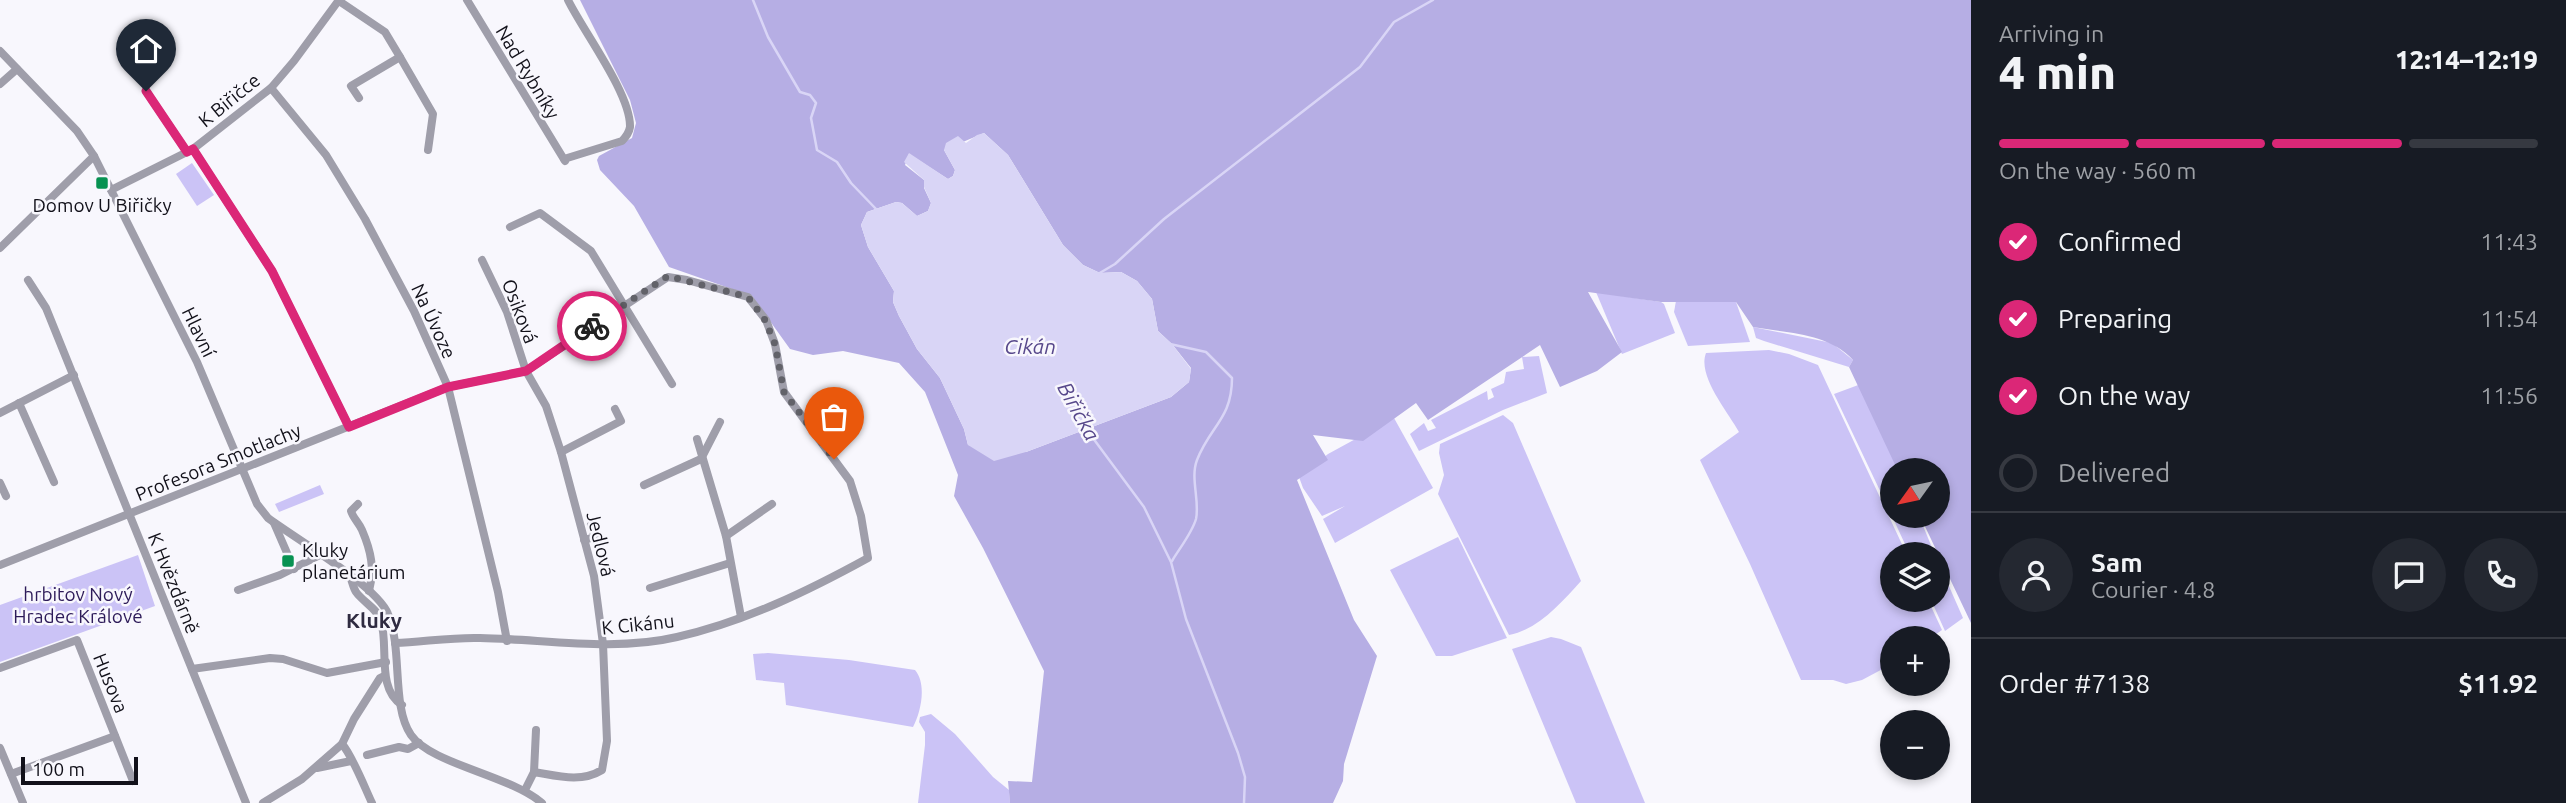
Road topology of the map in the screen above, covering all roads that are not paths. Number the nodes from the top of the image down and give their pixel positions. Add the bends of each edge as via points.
1 (339, 0) edge
2 (467, 0) edge
3 (568, 0) edge
4 (0, 51) edge
5 (400, 57) junction
6 (17, 69) junction
7 (0, 84) edge
8 (271, 88) junction
9 (146, 91) dead end
10 (359, 98) dead end
11 (428, 150) dead end
12 (190, 151) junction
13 (94, 156) junction
14 (111, 190) junction
15 (510, 227) dead end
16 (0, 248) edge
17 (482, 260) dead end
18 (28, 280) dead end
19 (622, 306) junction
20 (526, 371) junction
21 (74, 375) junction
22 (672, 384) dead end
23 (448, 387) junction
24 (19, 403) junction
25 (615, 408) dead end
26 (0, 413) edge
27 (720, 422) dead end
28 (349, 427) junction
29 (697, 439) dead end
30 (561, 452) junction
31 (701, 459) junction
32 (242, 470) junction
33 (54, 482) dead end
34 (0, 483) edge
35 (644, 485) dead end
36 (6, 496) dead end
37 (772, 503) dead end
38 (358, 505) dead end
39 (129, 514) junction
40 (274, 522) junction
41 (591, 525) dead end
42 (726, 536) junction
43 (584, 540) junction
44 (320, 555) junction
45 (730, 563) junction
46 (0, 565) edge
47 (294, 569) junction
48 (350, 576) junction
49 (650, 588) dead end
50 (238, 590) dead end
51 (369, 591) junction
52 (741, 617) junction
53 (507, 640) junction
54 (394, 643) junction
55 (603, 644) junction
56 (386, 662) junction
57 (0, 668) edge
58 (192, 669) junction
59 (384, 676) junction
60 (402, 705) junction
61 (536, 730) dead end
62 (115, 736) junction
63 (419, 743) junction
64 (342, 744) junction
65 (0, 748) edge
66 (367, 755) dead end
67 (351, 761) junction
68 (317, 768) junction
69 (534, 772) junction
70 (11, 774) junction
71 (133, 781) dead end
72 (525, 790) junction
73 (23, 803) edge
74 (246, 803) edge
75 (263, 803) edge
76 (372, 803) edge
77 (542, 803) edge

1 - 5 street via 385,32
1 - 8 street, K Biřičce
2 - 3 street, Nad Rybníky via 565,161 622,141 630,126 598,48
4 - 6 street, Hlavní
5 - 10 street via 351,86
5 - 11 street via 433,114
6 - 7 street
6 - 13 street, Hlavní via 77,131
8 - 12 street, K Biřičce
8 - 23 street, Na Úvoze via 326,155 365,219
9 - 12 street
12 - 14 street, K Biřičce
12 - 28 street via 272,271
13 - 14 street, Hlavní
13 - 16 street
14 - 32 street, Hlavní via 197,362
15 - 19 street via 540,213 591,251
17 - 20 street, Osiková via 507,312
18 - 21 street, K Hvězdárně via 46,308
19 - 20 street
19 - 22 street
19 - 52 street, K Cikánu via 668,276 748,297 775,344 784,392 850,481 868,558 807,591
20 - 23 street, Profesora Smotlachy
20 - 30 street, Osiková via 546,406
21 - 24 street
21 - 39 street, K Hvězdárně
23 - 28 street, Profesora Smotlachy
23 - 53 street, Na Úvoze
24 - 26 street
24 - 33 street
25 - 30 street via 621,421
27 - 31 street
28 - 32 street, Profesora Smotlachy
29 - 31 street
30 - 43 street, Jedlová
31 - 35 street
31 - 42 street
32 - 39 street, Profesora Smotlachy
32 - 40 street, Hlavní via 257,504
34 - 36 street
37 - 42 street
38 - 51 street via 351,514 362,529 375,571
39 - 46 street, Profesora Smotlachy
39 - 58 street, K Hvězdárně
40 - 44 street, Hlavní
40 - 47 street, Hlavní
41 - 43 street via 595,537
42 - 45 street
43 - 55 street, Jedlová
44 - 47 street
44 - 48 street, Hlavní
45 - 49 street
45 - 52 street
47 - 50 street
48 - 51 street, Hlavní
48 - 56 street, Hlavní via 355,591 382,622
51 - 54 street, Hlavní via 387,612
52 - 55 street, K Cikánu via 677,638
53 - 54 street, K Cikánu
53 - 55 street, K Cikánu
54 - 60 street, Hlavní
55 - 69 street, Jedlová via 607,740 602,770 578,779
56 - 58 street via 327,673 270,657
56 - 59 street, Hlavní
57 - 62 street, Husova via 77,640
58 - 74 street, K Hvězdárně
59 - 60 street, Hlavní
59 - 64 street, Hlavní
60 - 63 street, Hlavní via 404,721
61 - 69 street
62 - 70 street, Husova
62 - 71 street, Husova
63 - 66 street
63 - 72 street
64 - 67 street
64 - 68 street, Hlavní
65 - 70 street
67 - 68 street
67 - 76 street
68 - 75 street, Hlavní
69 - 72 street
70 - 73 street
72 - 77 street

